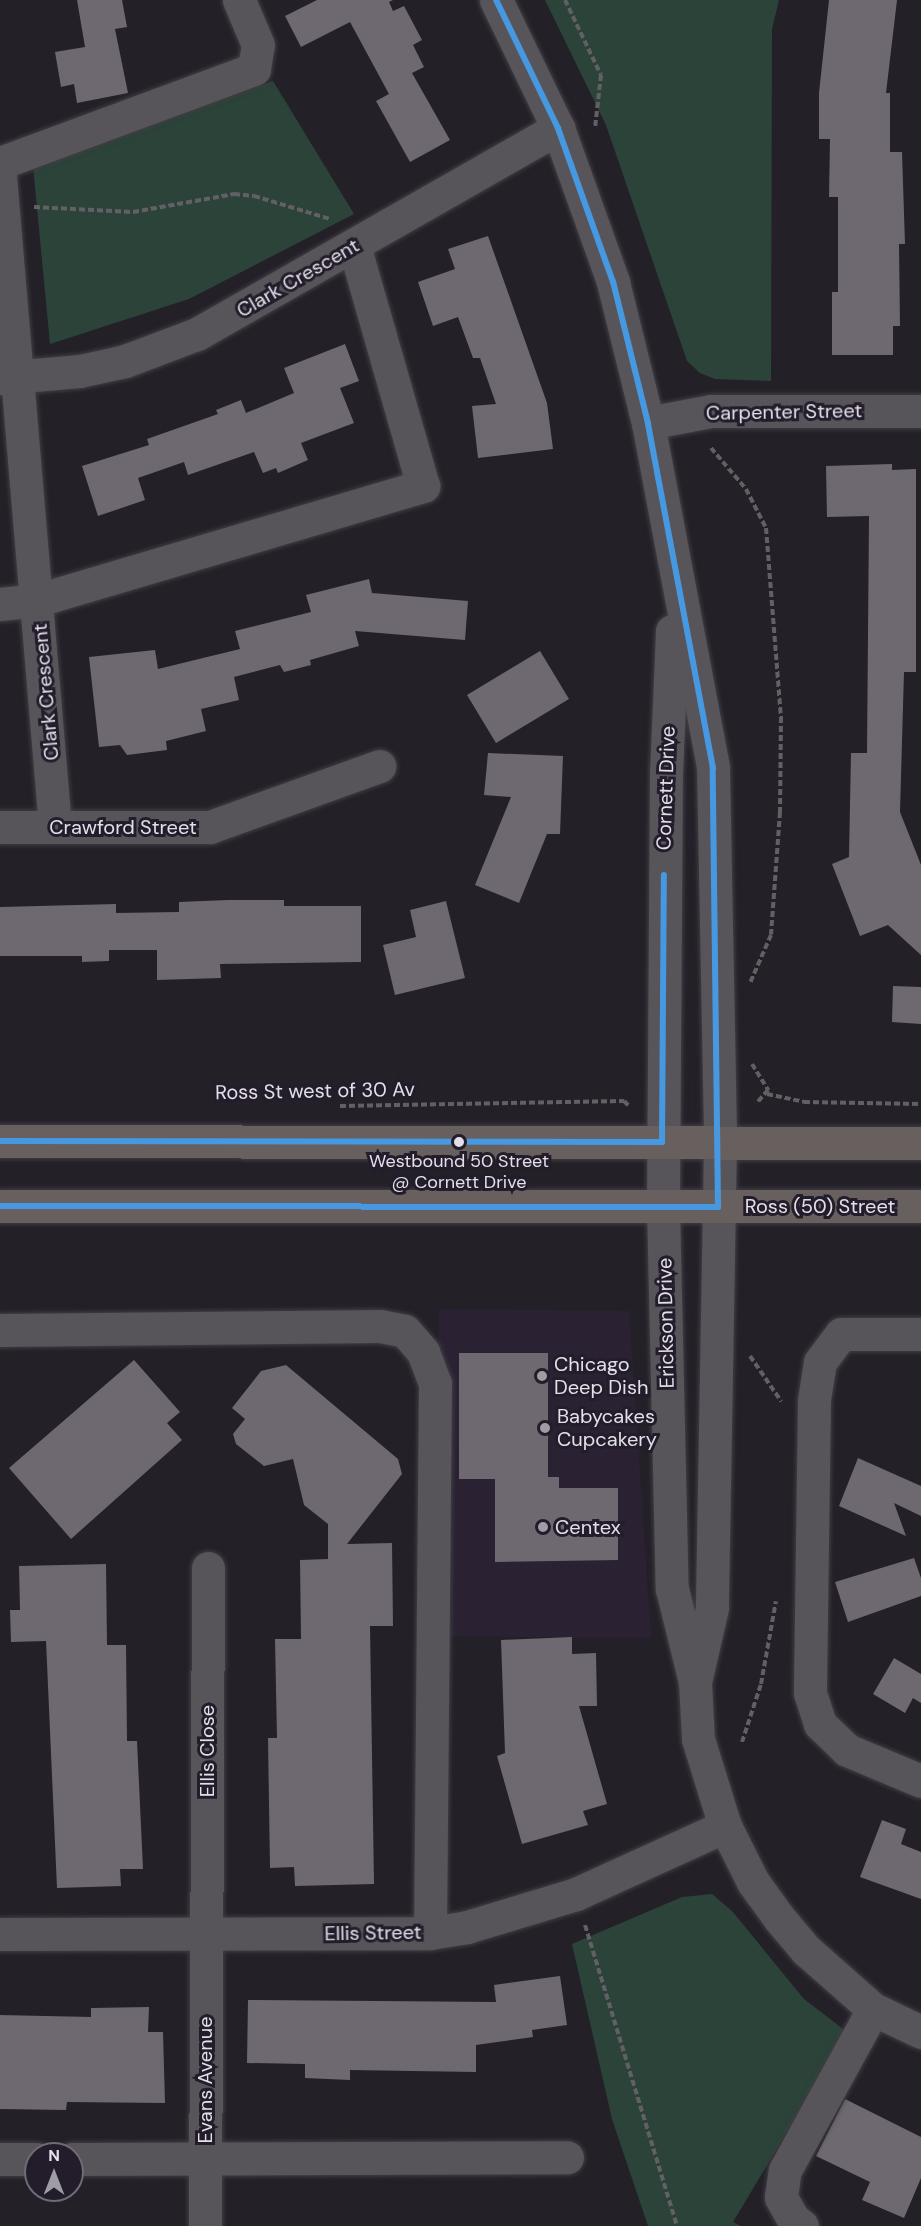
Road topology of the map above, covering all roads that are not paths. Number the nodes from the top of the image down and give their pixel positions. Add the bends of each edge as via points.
1 (239, 0) edge
2 (496, 0) edge
3 (558, 128) junction
4 (0, 163) edge
5 (2, 192) edge
6 (364, 240) junction
7 (10, 378) edge
8 (921, 411) edge
9 (648, 423) junction
10 (675, 578) junction
11 (38, 600) junction
12 (0, 603) edge
13 (379, 766) dead end
14 (55, 826) junction
15 (0, 827) edge
16 (0, 1141) edge
17 (662, 1142) junction
18 (720, 1143) junction
19 (921, 1143) edge
20 (0, 1206) edge
21 (663, 1206) junction
22 (921, 1206) edge
23 (718, 1207) junction
24 (0, 1330) edge
25 (921, 1334) edge
26 (208, 1568) dead end
27 (695, 1682) junction
28 (921, 1781) edge
29 (725, 1826) junction
30 (430, 1933) junction
31 (0, 1934) edge
32 (206, 1935) junction
33 (873, 2009) junction
34 (921, 2032) edge
35 (205, 2157) junction
36 (567, 2157) dead end
37 (0, 2159) edge
38 (24, 2159) edge
39 (84, 2159) edge
40 (205, 2226) edge
41 (801, 2226) edge

1 - 4 street via 258,45 254,69
2 - 3 street, Cornett Drive
3 - 6 street, Clark Crescent
3 - 9 street, Cornett Drive via 613,282
5 - 7 street
6 - 7 street, Clark Crescent via 225,320 167,346 80,371
6 - 11 street via 423,486
7 - 11 street, Clark Crescent
8 - 9 street, Carpenter Street via 711,411
9 - 10 street, Cornett Drive
10 - 17 street, Cornett Drive via 666,784
10 - 18 street, Cornett Drive via 712,768
11 - 12 street
11 - 14 street, Clark Crescent
13 - 14 street, Crawford Street via 210,827
14 - 15 street, Crawford Street
16 - 17 main road
17 - 18 main road
17 - 21 street, Erickson Drive
18 - 19 main road
18 - 23 street, Cornett Drive
20 - 21 main road, Ross (50) Street
21 - 23 main road, Ross (50) Street
21 - 27 street, Erickson Drive via 672,1589
22 - 23 main road, Ross (50) Street
23 - 27 street, Erickson Drive via 712,1608
24 - 30 street via 380,1326 405,1331 423,1352 435,1383
25 - 28 street via 841,1334 820,1362 814,1400 810,1693 820,1724 847,1750
26 - 32 street, Ellis Close
27 - 29 street, Erickson Drive via 698,1739
29 - 30 street, Ellis Street via 576,1894 507,1918
29 - 33 street, Erickson Drive via 753,1882 779,1918 806,1950
30 - 32 street, Ellis Street
31 - 32 street, Ellis Street
32 - 35 street, Evans Avenue
33 - 34 street, Erickson Drive
33 - 41 street via 785,2170 781,2197
35 - 36 street
35 - 39 street
35 - 40 street, Evans Avenue
37 - 38 street

